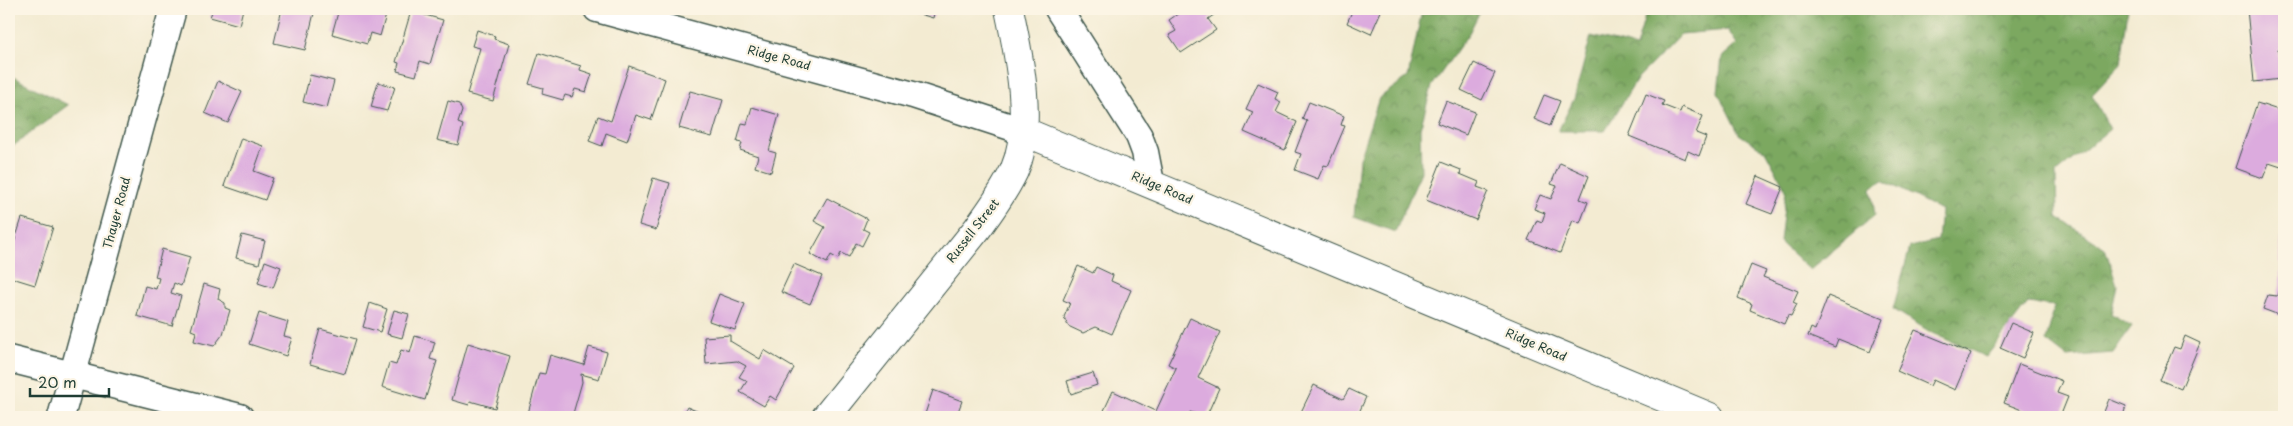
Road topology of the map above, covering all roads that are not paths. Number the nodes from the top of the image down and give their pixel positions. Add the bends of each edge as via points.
1 (173, 9) edge
2 (597, 9) edge
3 (1009, 9) edge
4 (1058, 9) edge
5 (1024, 131) junction
6 (1151, 183) junction
7 (9, 358) edge
8 (73, 373) junction
9 (61, 417) edge
10 (240, 417) edge
11 (826, 417) edge
12 (1710, 417) edge

1 - 8 street, Thayer Road
2 - 5 street, Ridge Road via 913,95
3 - 5 main road, Russell Street via 1021,79
4 - 6 street via 1139,136
5 - 6 main road, Ridge Road
5 - 11 main road, Russell Street via 1014,169 999,200
6 - 12 main road, Ridge Road
7 - 8 street
8 - 9 street, Thayer Road
8 - 10 street

